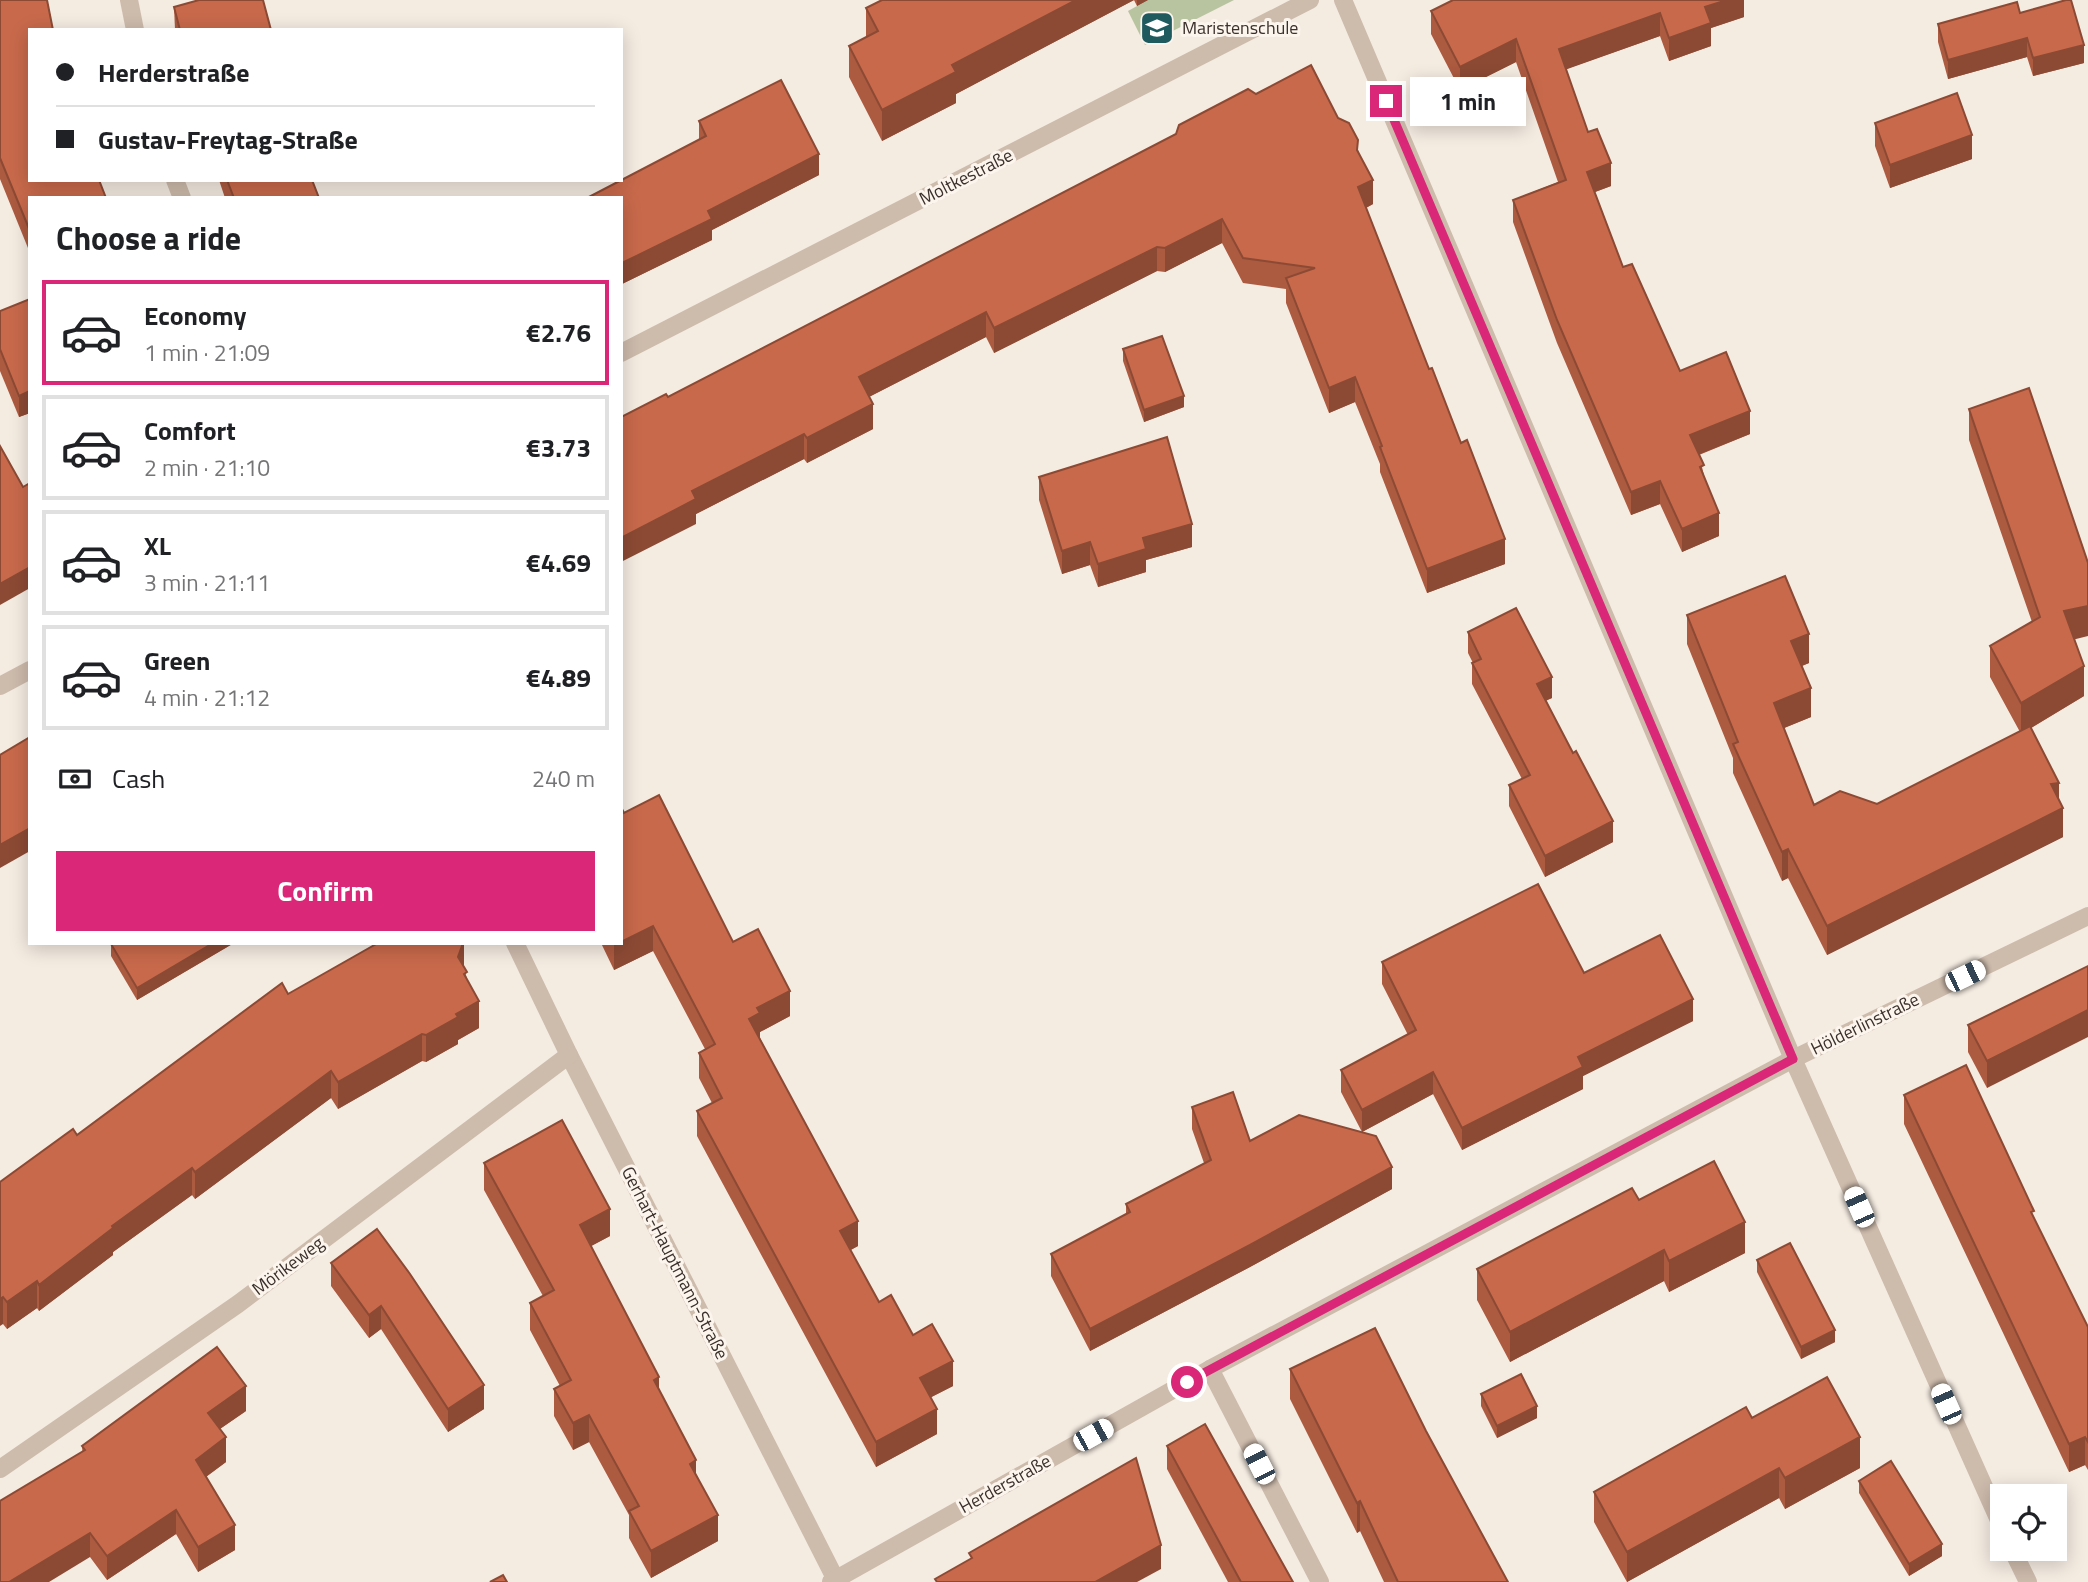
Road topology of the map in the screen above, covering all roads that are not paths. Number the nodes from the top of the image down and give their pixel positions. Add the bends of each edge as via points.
1 (129, 0) edge
2 (1310, 0) edge
3 (1343, 0) edge
4 (135, 28) edge
5 (623, 352) edge
6 (28, 671) edge
7 (0, 686) edge
8 (2088, 916) edge
9 (516, 945) edge
10 (569, 1055) junction
11 (1793, 1059) junction
12 (1210, 1369) junction
13 (0, 1469) edge
14 (1990, 1500) edge
15 (2018, 1561) edge
16 (834, 1581) edge
17 (1320, 1582) edge
18 (2028, 1582) edge

1 - 4 street
2 - 5 street, Moltkestraße
3 - 11 street
6 - 7 street
8 - 11 street, Hölderlinstraße
9 - 10 street, Gerhart-Hauptmann-Straße
10 - 13 street, Mörikeweg via 238,1304
10 - 16 street, Gerhart-Hauptmann-Straße
11 - 12 street, Herderstraße
11 - 14 street
12 - 16 street, Herderstraße
12 - 17 street
15 - 18 street

